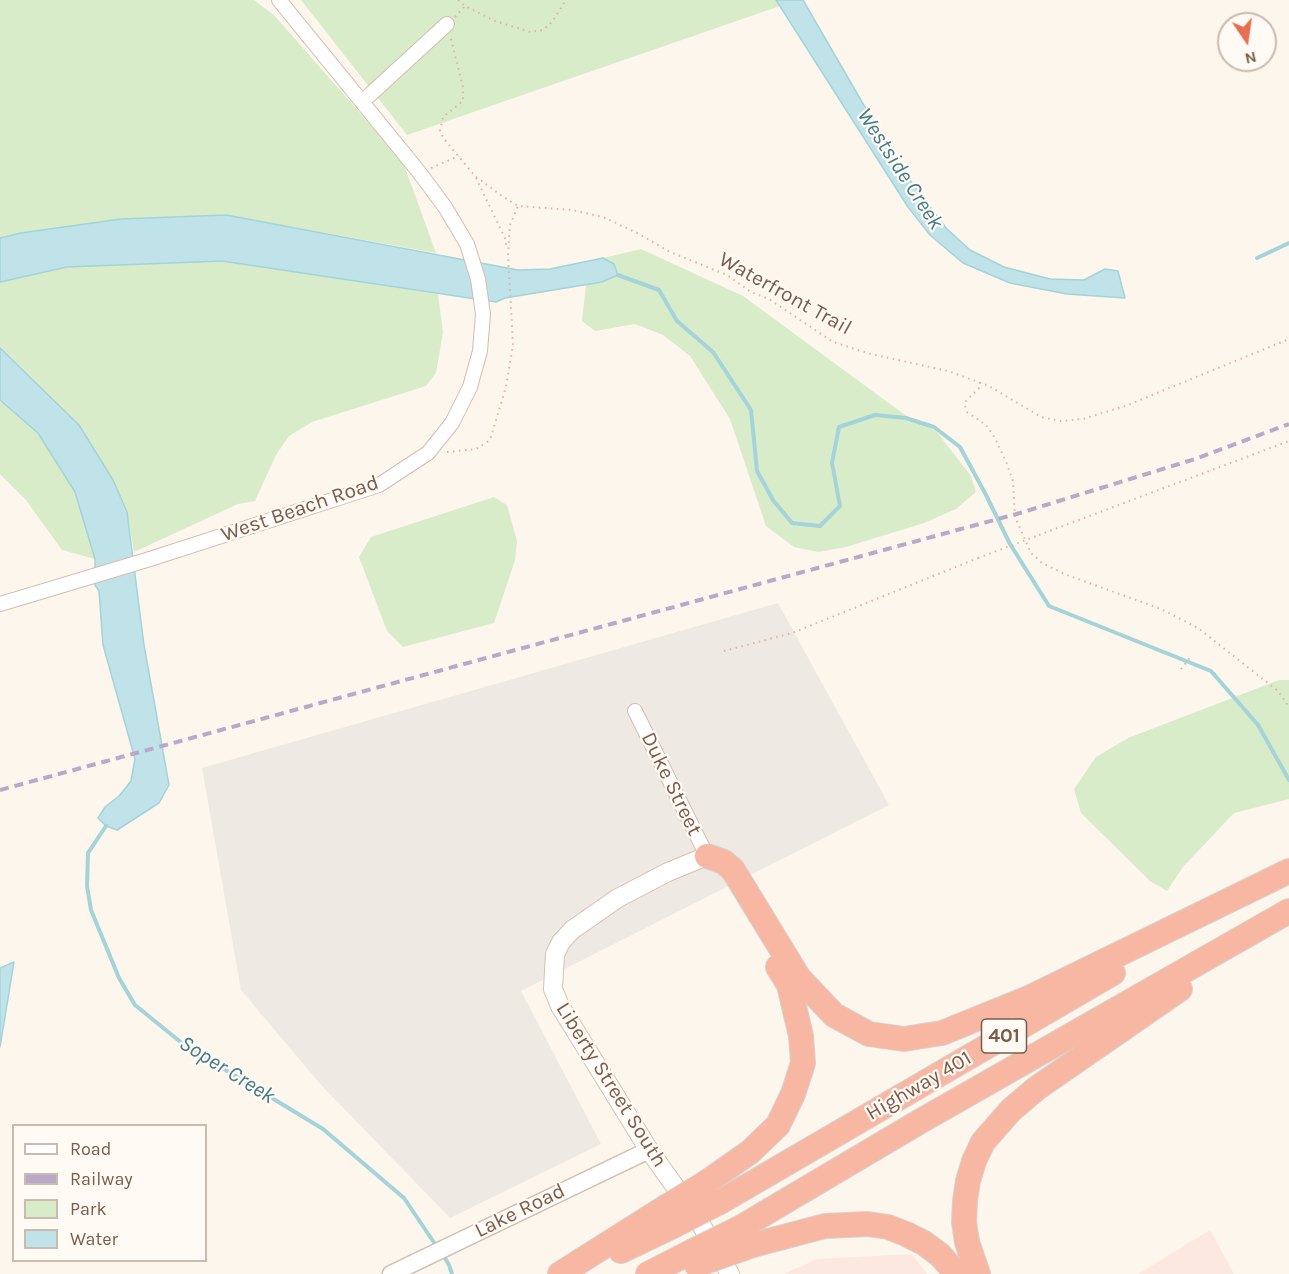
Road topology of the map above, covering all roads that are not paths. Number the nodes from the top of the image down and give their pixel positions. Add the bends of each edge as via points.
1 (279, 0) edge
2 (447, 24) road end
3 (362, 102) junction
4 (0, 604) edge
5 (635, 711) dead end
6 (707, 856) junction
7 (1289, 871) edge
8 (1289, 912) edge
9 (649, 1149) junction
10 (669, 1216) junction
11 (747, 1237) junction
12 (688, 1264) edge
13 (391, 1274) edge
14 (560, 1274) edge
15 (574, 1274) edge
16 (648, 1274) edge
17 (730, 1274) edge
18 (957, 1274) edge
19 (978, 1274) edge

1 - 3 street, West Beach Road
2 - 3 street
3 - 4 street, West Beach Road via 445,207 467,244 478,279 483,314 480,351 470,387 452,423 428,453 379,485
5 - 6 street, Duke Street
6 - 7 highway via 733,870 799,978 834,1015 869,1034 904,1039 942,1033 1030,997
6 - 9 main road, Liberty Street South via 618,898 572,930 555,954 553,989 560,1006
6 - 10 highway, bridge via 789,985 801,1036 802,1063 778,1125
7 - 10 highway, Highway 401 / 401, bridge via 720,1202
8 - 11 highway, Highway 401 / 401 via 920,1122
8 - 19 highway via 1037,1088 998,1124 974,1161 964,1201 967,1242
9 - 13 street, Lake Road
9 - 17 main road, Liberty Street South via 696,1216
10 - 14 highway
10 - 15 highway, Highway 401 / 401
11 - 12 highway, bridge
11 - 18 highway via 868,1224 924,1243
12 - 16 highway

